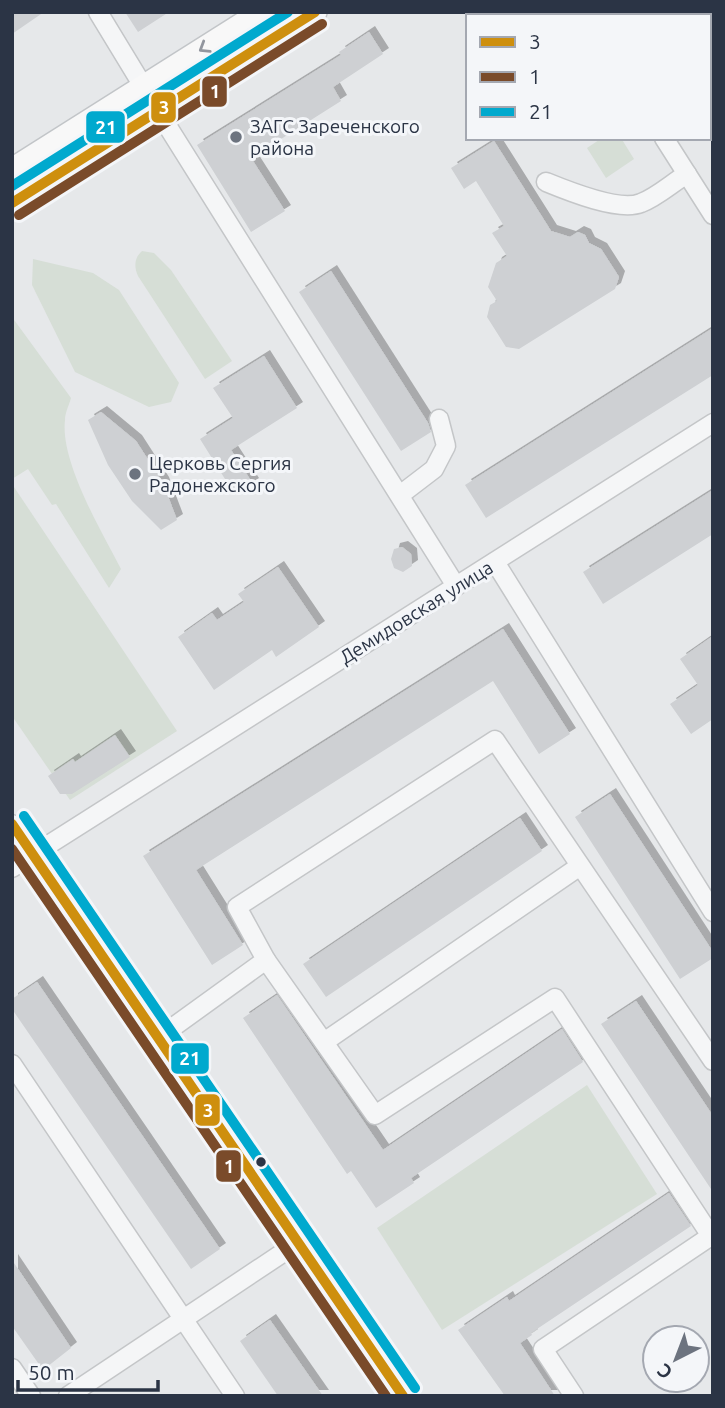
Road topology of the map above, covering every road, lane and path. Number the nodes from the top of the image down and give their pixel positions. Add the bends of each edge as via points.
1 (98, 12) edge
2 (262, 12) edge
3 (315, 12) edge
4 (143, 86) junction
5 (158, 111) junction
6 (665, 140) edge
7 (12, 170) edge
8 (687, 174) junction
9 (547, 182) dead end
10 (12, 203) edge
11 (713, 215) edge
12 (439, 419) dead end
13 (713, 424) edge
14 (400, 495) junction
15 (495, 562) junction
16 (456, 586) junction
17 (12, 824) edge
18 (33, 854) junction
19 (580, 866) junction
20 (12, 868) edge
21 (713, 912) edge
22 (266, 960) junction
23 (158, 1038) junction
24 (324, 1042) junction
25 (713, 1061) edge
26 (12, 1064) edge
27 (299, 1242) junction
28 (183, 1319) junction
29 (12, 1368) edge
30 (31, 1396) edge
31 (68, 1396) edge
32 (235, 1396) edge
33 (403, 1396) edge
34 (574, 1396) edge

1 - 4 street
2 -> 4 main road
3 - 5 main road
4 - 7 main road
5 - 10 main road
5 - 14 street
6 - 8 street
8 - 9 street via 631,205 579,196
8 - 11 street
12 - 14 street via 446,446 440,458 434,469
13 - 15 street, Демидовская улица
14 - 16 street
15 - 16 street, Демидовская улица
15 - 21 street
16 - 18 street, Демидовская улица
17 - 18 street
18 - 20 street, Демидовская улица
18 - 23 street
19 - 22 street via 495,740 237,907
19 - 24 street
19 - 25 street
22 - 23 street
22 - 24 street
23 - 27 street
24 - 34 street via 376,1115 555,998 711,1236 543,1349
26 - 28 street
27 - 28 street
27 - 33 street
28 - 31 street
28 - 32 street
29 - 30 street

